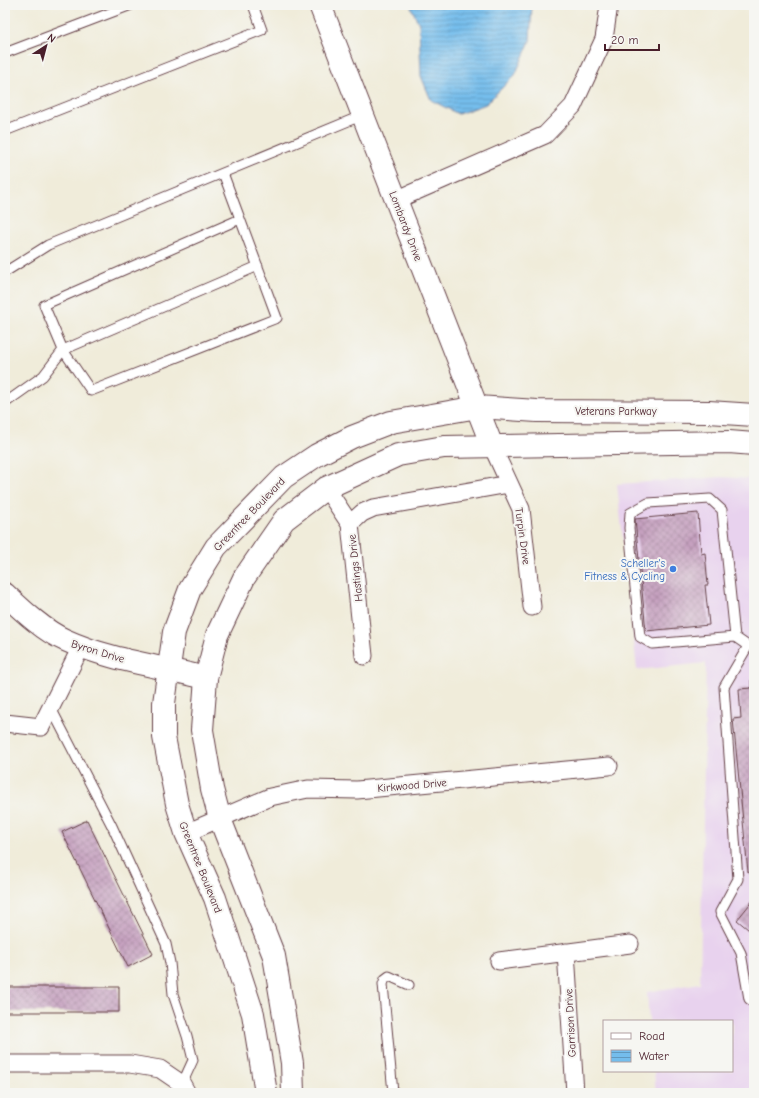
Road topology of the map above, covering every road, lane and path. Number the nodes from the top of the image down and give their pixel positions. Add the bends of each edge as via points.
1 (131, 5) edge
2 (253, 5) edge
3 (320, 5) edge
4 (609, 5) edge
5 (5, 53) edge
6 (363, 115) junction
7 (5, 130) edge
8 (223, 173) junction
9 (396, 200) junction
10 (240, 219) junction
11 (258, 266) junction
12 (5, 272) edge
13 (63, 350) junction
14 (5, 403) edge
15 (478, 408) junction
16 (754, 415) edge
17 (754, 444) edge
18 (492, 446) junction
19 (509, 484) junction
20 (326, 488) junction
21 (350, 524) junction
22 (5, 594) edge
23 (532, 607) dead end
24 (735, 637) junction
25 (81, 646) junction
26 (751, 646) edge
27 (364, 656) dead end
28 (168, 668) junction
29 (206, 678) junction
30 (51, 708) junction
31 (5, 723) edge
32 (609, 766) dead end
33 (220, 819) junction
34 (186, 833) junction
35 (630, 944) dead end
36 (566, 952) junction
37 (499, 961) dead end
38 (409, 985) dead end
39 (754, 1004) edge
40 (5, 1064) edge
41 (185, 1089) edge
42 (266, 1093) edge
43 (293, 1093) edge
44 (394, 1093) edge
45 (575, 1093) edge

1 - 5 lane
2 - 7 lane via 262,30
3 - 6 main road, Lombardy Drive
4 - 9 street via 604,39 573,106 545,135
6 - 8 lane
6 - 9 main road, Lombardy Drive
8 - 10 lane
8 - 12 lane via 48,245
9 - 15 main road, Lombardy Drive
10 - 11 lane
10 - 13 lane via 44,305
11 - 13 lane
11 - 13 lane via 277,318 91,391
13 - 14 lane via 44,376
15 - 16 main road, Veterans Parkway
15 - 18 main road, Lombardy Drive
15 - 28 main road, Greentree Boulevard via 391,422 317,454 284,477 216,547 190,589 174,632
17 - 18 main road via 729,442
18 - 19 street, Turpin Drive
18 - 20 main road via 444,447 398,455
19 - 21 street via 373,508 362,513
19 - 23 street, Turpin Drive via 522,509
20 - 21 street, Hastings Drive
20 - 29 main road via 284,520 244,578 217,635
21 - 27 street, Hastings Drive
22 - 25 main road, Byron Drive via 63,640
24 - 24 lane via 722,510 710,499 648,503 630,513 630,544 640,637 652,644
24 - 26 lane
25 - 28 main road, Byron Drive via 137,663
25 - 30 street
26 - 39 lane via 724,687 738,879 720,912 741,953 749,999
28 - 29 main road, Byron Drive
28 - 34 main road, Greentree Boulevard via 164,737 177,804
29 - 33 main road via 202,730
30 - 31 street via 41,727
30 - 41 lane via 112,826 166,944 173,994 193,1060
32 - 33 street, Kirkwood Drive via 357,790 308,789 270,797
33 - 34 street, Kirkwood Drive
33 - 43 main road via 274,956 292,1063
34 - 42 main road, Greentree Boulevard via 215,898 254,1014
35 - 36 street
36 - 37 street
36 - 45 street, Garrison Drive
38 - 44 lane via 389,976 384,978
40 - 41 street via 130,1064 160,1068

